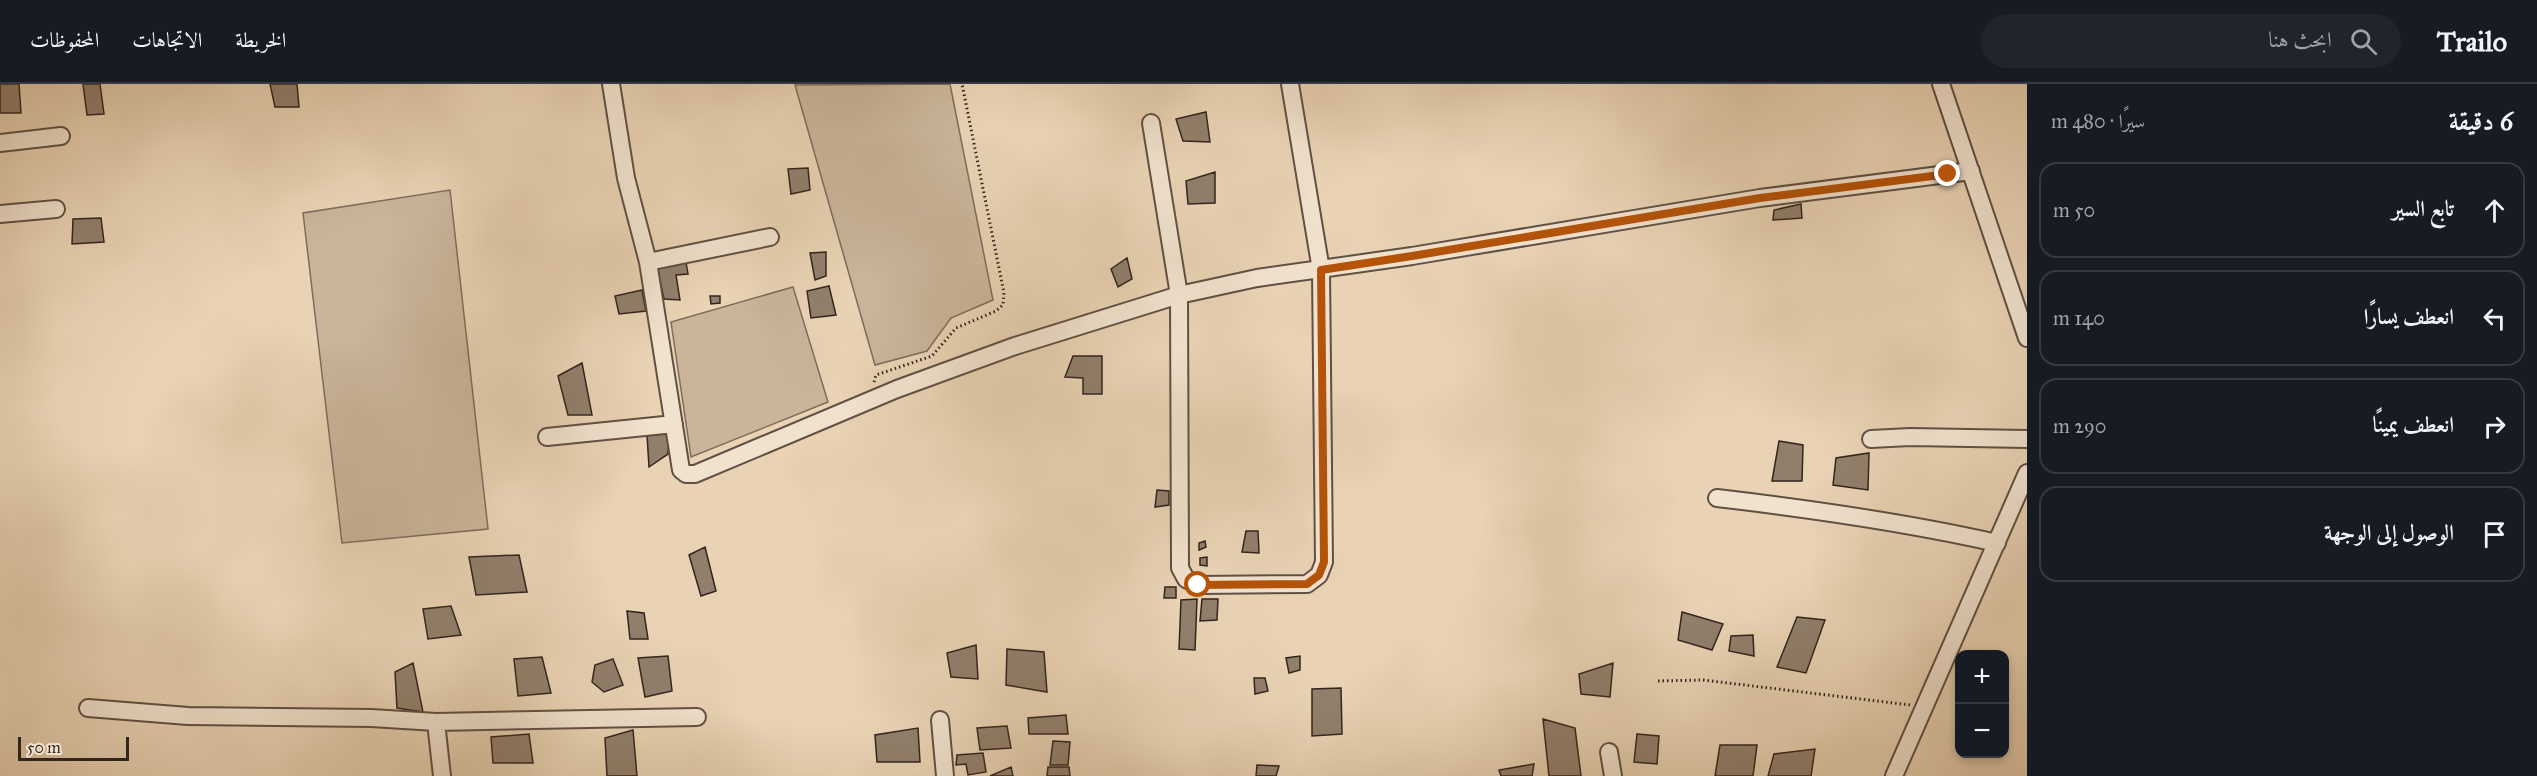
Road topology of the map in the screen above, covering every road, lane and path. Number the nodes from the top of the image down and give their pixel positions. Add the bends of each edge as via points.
1 (611, 84) edge
2 (962, 84) edge
3 (1290, 84) edge
4 (1941, 84) edge
5 (1151, 123) dead end
6 (61, 136) dead end
7 (0, 143) edge
8 (1971, 171) junction
9 (56, 209) dead end
10 (0, 214) edge
11 (770, 237) dead end
12 (648, 262) junction
13 (1321, 270) junction
14 (1179, 295) junction
15 (2021, 305) edge
16 (2027, 338) edge
17 (874, 387) dead end
18 (674, 424) junction
19 (547, 437) dead end
20 (1871, 439) dead end
21 (2027, 439) edge
22 (2027, 473) edge
23 (1717, 498) dead end
24 (1997, 543) junction
25 (1658, 681) dead end
26 (1926, 707) junction
27 (88, 708) dead end
28 (697, 717) dead end
29 (940, 720) dead end
30 (436, 722) junction
31 (1609, 752) dead end
32 (442, 776) edge
33 (945, 776) edge
34 (1613, 776) edge
35 (1894, 776) edge

1 - 12 street via 626,178
2 - 17 path via 1004,292 1003,304 996,311 956,328 932,356 876,375
3 - 13 street
4 - 8 street
5 - 14 street
6 - 7 street
8 - 13 street via 1760,198
8 - 15 street
9 - 10 street
11 - 12 street
12 - 18 street
13 - 14 street via 1257,278
13 - 14 street via 1324,562 1319,575 1307,584 1198,585 1186,579 1180,568
14 - 18 street via 1015,346 897,389 695,474 681,470
15 - 16 street
18 - 19 street
20 - 21 street
22 - 24 street
23 - 24 street via 1917,525
24 - 26 street
25 - 26 path via 1703,680
26 - 35 street
27 - 30 street via 188,716
28 - 30 street
29 - 33 street
30 - 32 street
31 - 34 street

